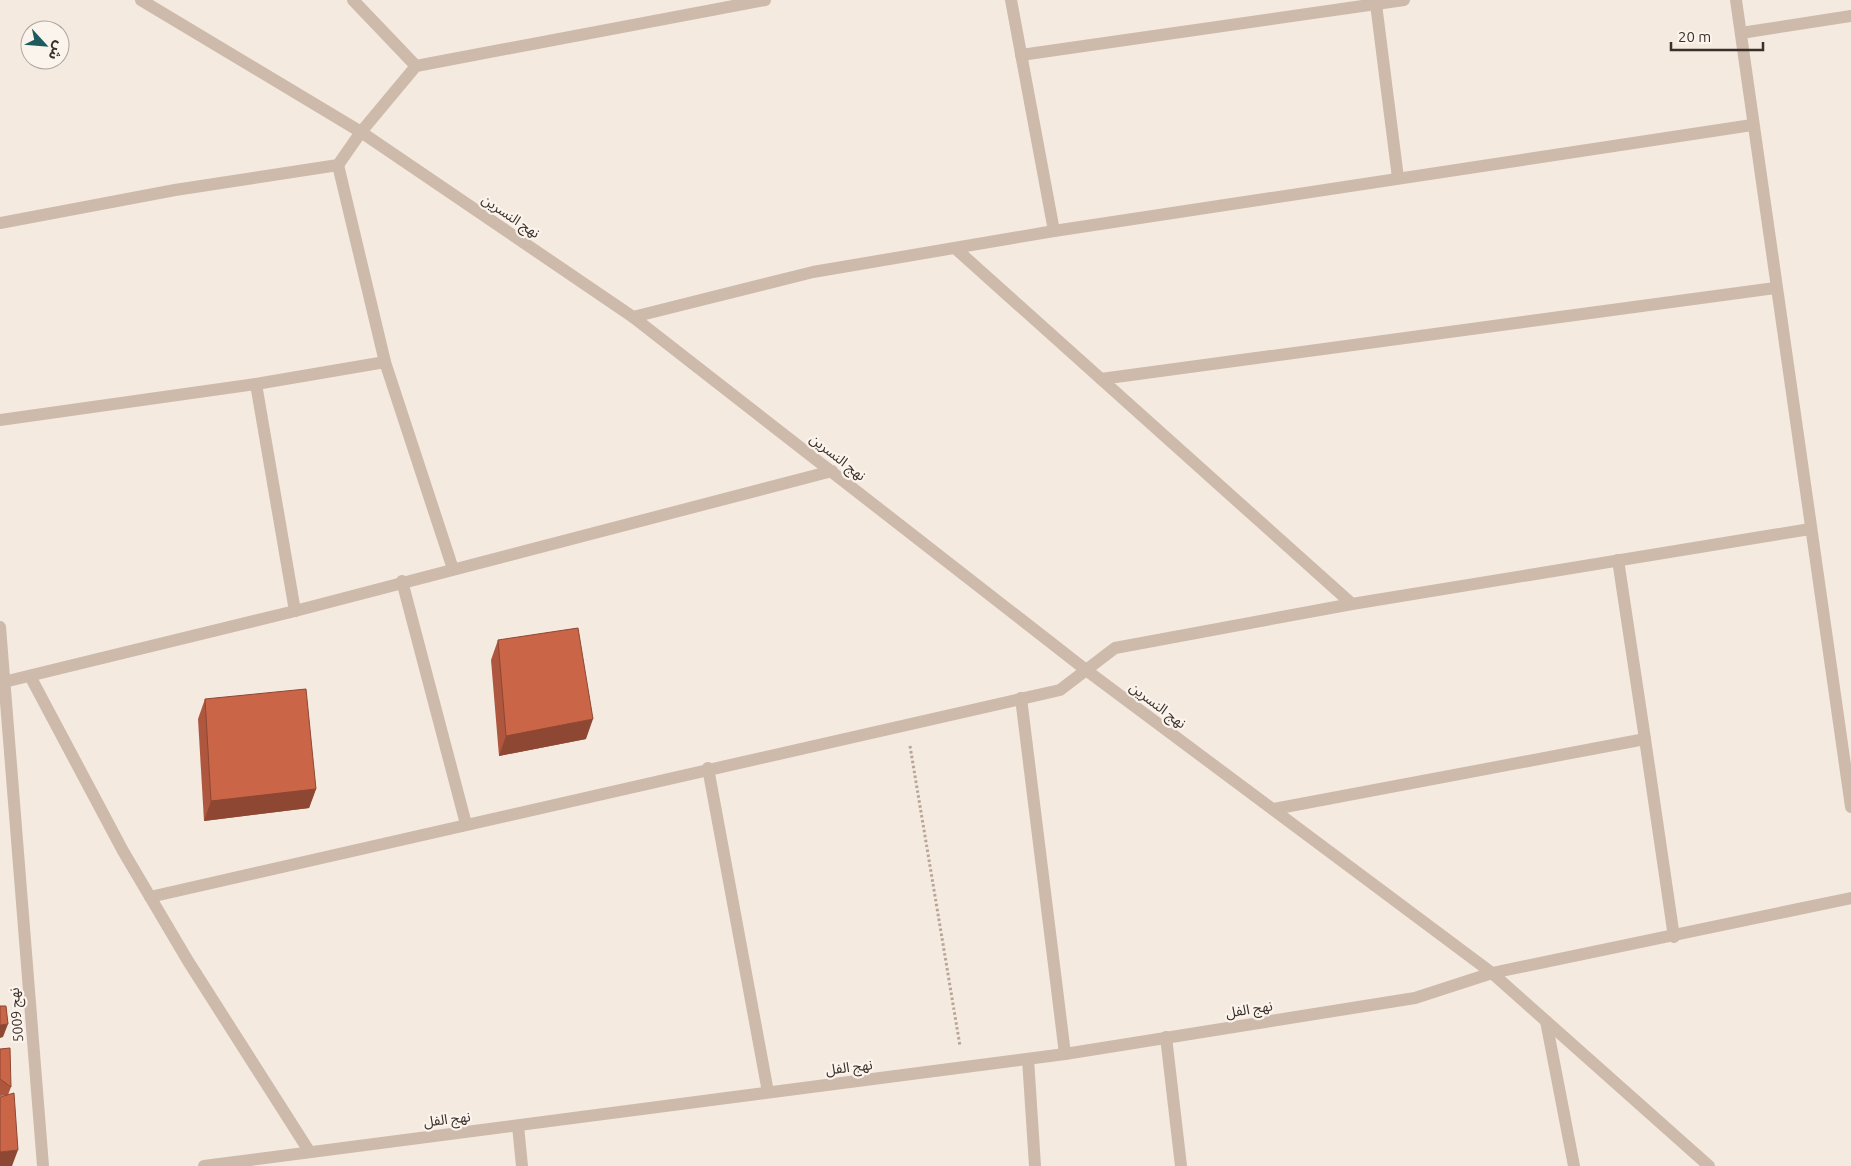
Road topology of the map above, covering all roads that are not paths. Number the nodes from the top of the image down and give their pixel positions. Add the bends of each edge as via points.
1 (141, 0) edge
2 (354, 0) edge
3 (765, 0) edge
4 (1011, 0) edge
5 (1404, 0) edge
6 (1736, 0) edge
7 (1376, 4) junction
8 (1851, 16) edge
9 (1741, 34) junction
10 (1021, 55) junction
11 (416, 66) junction
12 (1752, 125) junction
13 (361, 132) junction
14 (338, 165) junction
15 (1398, 178) junction
16 (0, 223) edge
17 (1054, 231) junction
18 (956, 249) junction
19 (1775, 288) junction
20 (633, 317) junction
21 (385, 362) junction
22 (1101, 380) junction
23 (256, 384) junction
24 (0, 420) edge
25 (832, 471) junction
26 (1810, 529) junction
27 (1618, 560) junction
28 (453, 569) junction
29 (402, 581) junction
30 (1352, 604) junction
31 (295, 610) junction
32 (0, 627) edge
33 (1086, 670) junction
34 (30, 676) junction
35 (2, 683) edge
36 (1021, 698) junction
37 (1645, 740) junction
38 (708, 768) junction
39 (1851, 807) edge
40 (1274, 809) junction
41 (466, 824) junction
42 (150, 897) junction
43 (1851, 898) edge
44 (1674, 937) junction
45 (1492, 973) junction
46 (1546, 1021) junction
47 (1166, 1037) junction
48 (1065, 1054) junction
49 (1028, 1059) junction
50 (768, 1092) junction
51 (518, 1126) junction
52 (309, 1151) junction
53 (43, 1166) edge
54 (204, 1166) edge
55 (522, 1166) edge
56 (1034, 1166) edge
57 (1181, 1166) edge
58 (1574, 1166) edge
59 (1709, 1166) edge

1 - 13 street, نهج النسرين
2 - 11 street
3 - 11 street
4 - 10 street
5 - 7 street
6 - 9 street
7 - 10 street
7 - 15 street
8 - 9 street
9 - 12 street
10 - 17 street
11 - 13 street
12 - 15 street
12 - 19 street
13 - 14 street
13 - 20 street, نهج النسرين
14 - 16 street via 176,190
14 - 21 street
15 - 17 street
17 - 18 street
18 - 20 street via 813,272
18 - 22 street
19 - 22 street
19 - 26 street
20 - 25 street, نهج النسرين
21 - 23 street
21 - 28 street
22 - 30 street
23 - 24 street
23 - 31 street
25 - 28 street
25 - 33 street, نهج النسرين
26 - 27 street
26 - 39 street
27 - 30 street
27 - 37 street
28 - 29 street
29 - 31 street
29 - 41 street
30 - 33 street via 1115,648
31 - 34 street
32 - 35 street, نهج 5009
33 - 36 street via 1060,690
33 - 40 street, نهج النسرين
34 - 35 street
34 - 42 street
35 - 53 street, نهج 5009
36 - 38 street
36 - 48 street
37 - 40 street
37 - 44 street
38 - 41 street
38 - 50 street
40 - 45 street, نهج النسرين
41 - 42 street
42 - 52 street
43 - 44 street, نهج الفل
44 - 45 street, نهج الفل
45 - 46 street, نهج النسرين
45 - 47 street, نهج الفل via 1415,998
46 - 58 street
46 - 59 street, نهج النسرين
47 - 48 street, نهج الفل
47 - 57 street
48 - 49 street, نهج الفل
49 - 50 street, نهج الفل
49 - 56 street
50 - 51 street, نهج الفل
51 - 52 street, نهج الفل
51 - 55 street
52 - 54 street, نهج الفل

